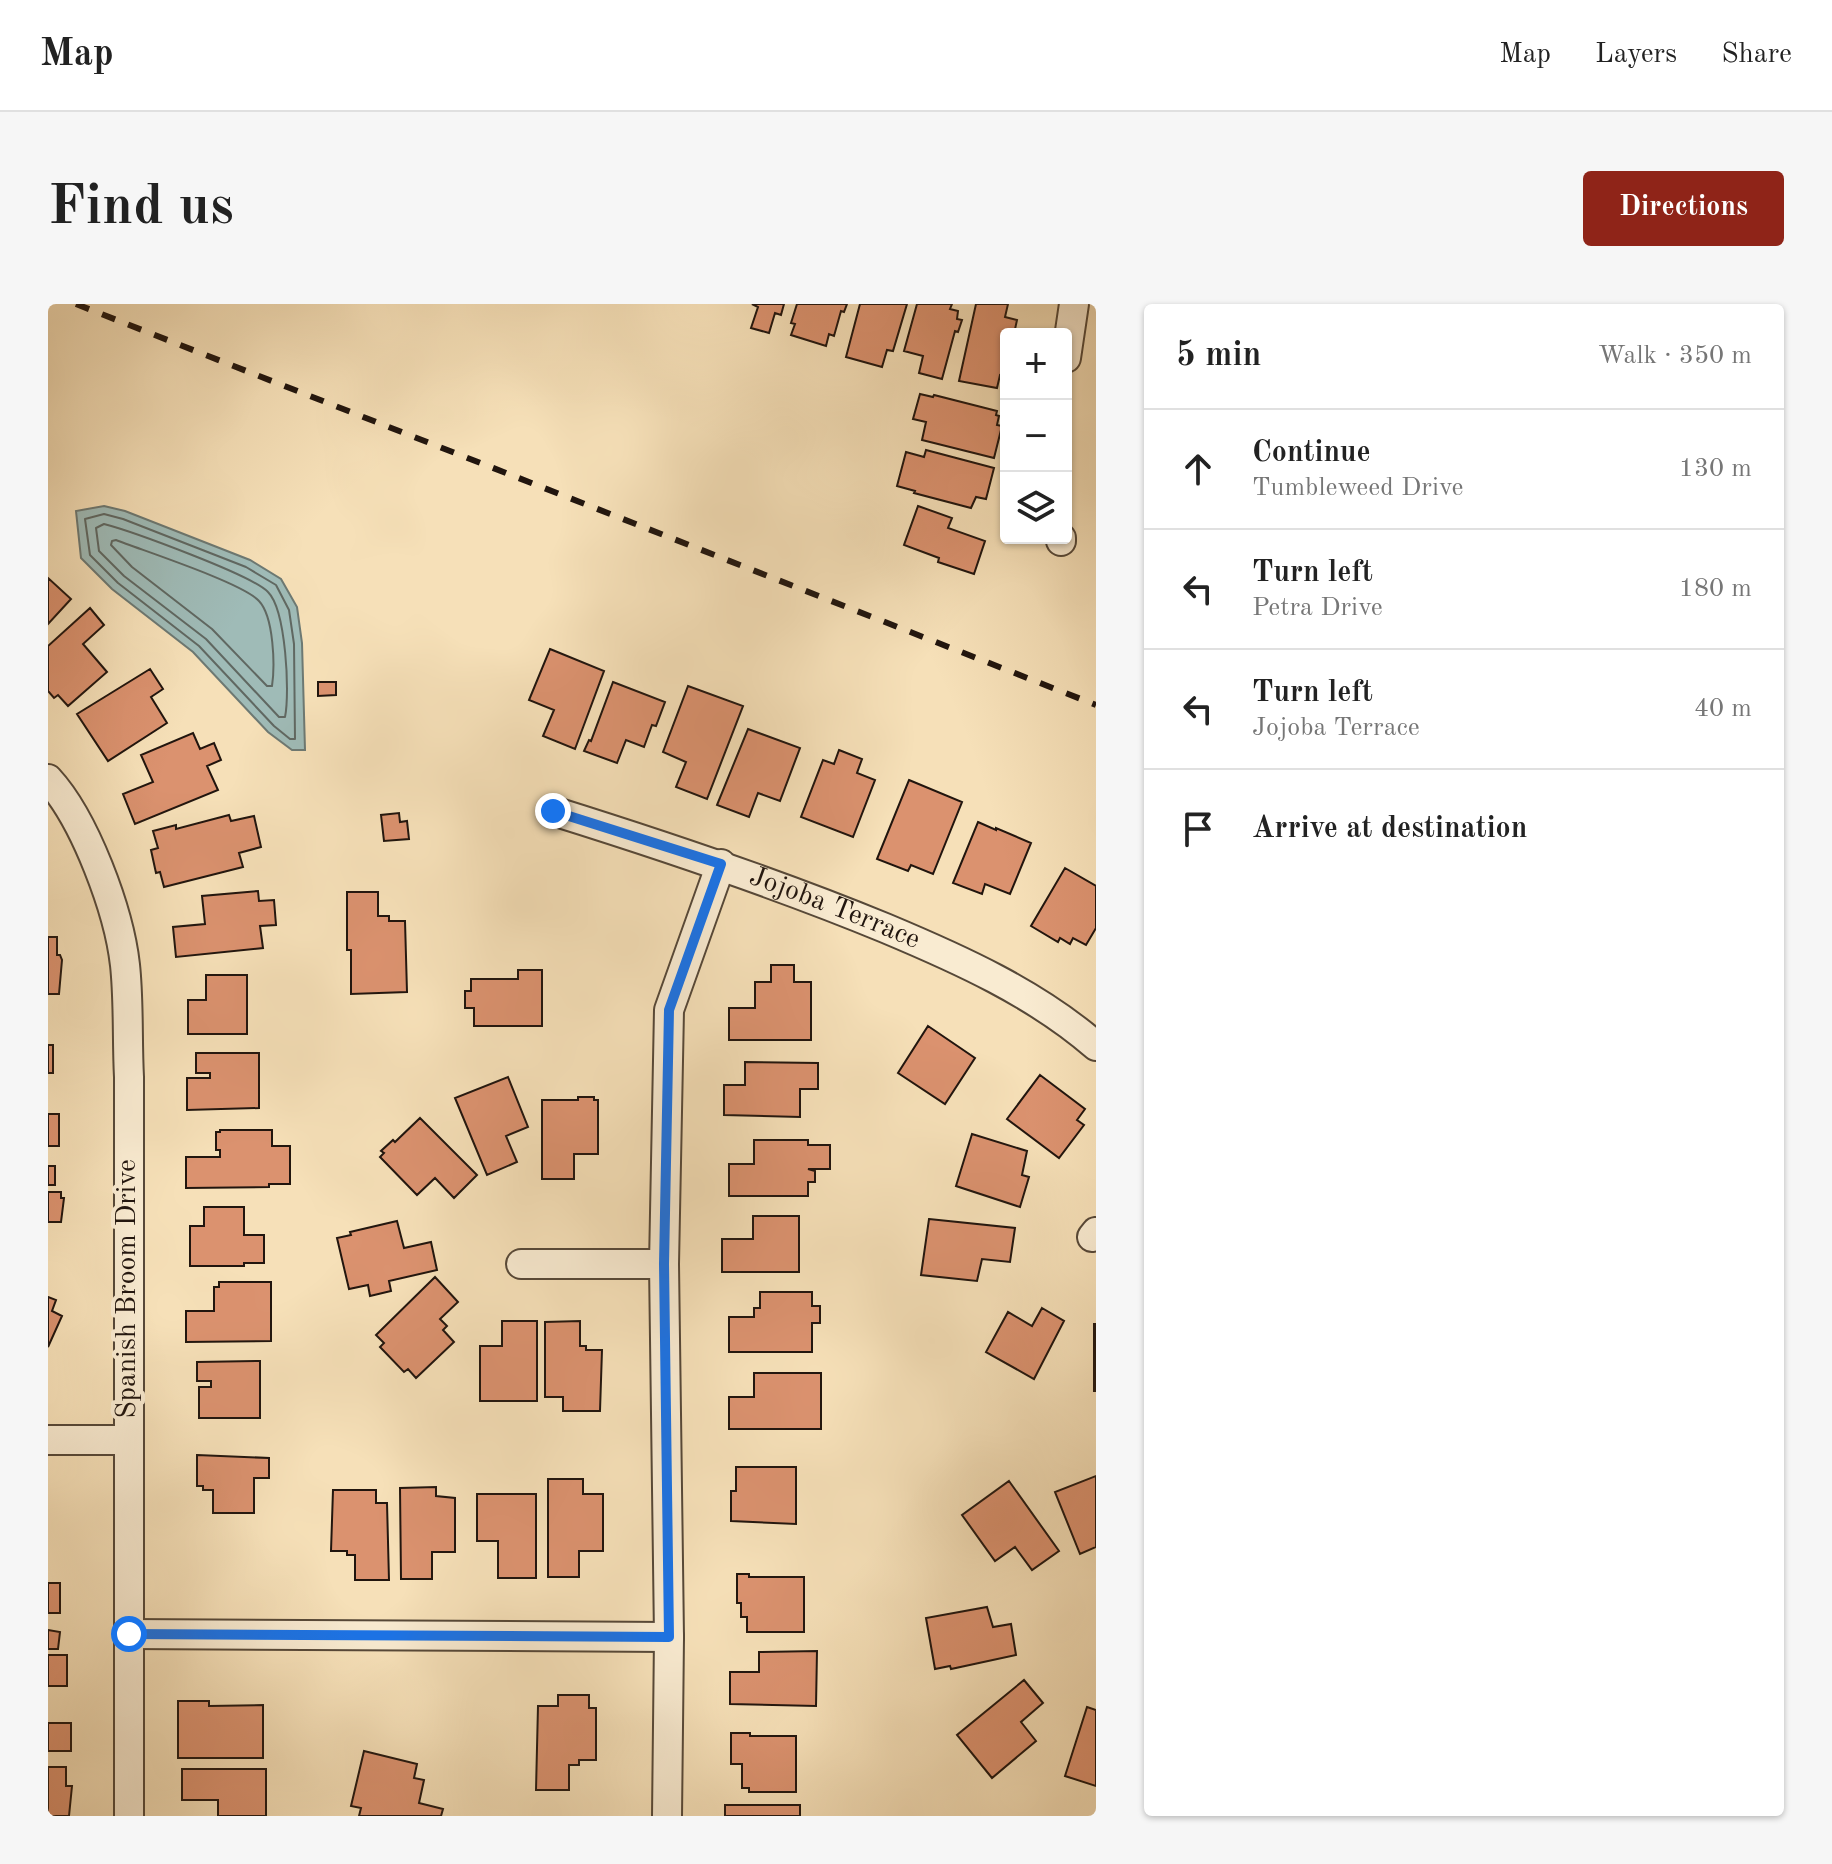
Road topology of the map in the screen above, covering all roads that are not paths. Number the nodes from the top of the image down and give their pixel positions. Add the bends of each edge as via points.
1 (1074, 304) edge
2 (1070, 328) edge
3 (48, 779) edge
4 (553, 811) dead end
5 (721, 864) junction
6 (1096, 1046) edge
7 (521, 1264) dead end
8 (664, 1264) junction
9 (48, 1440) edge
10 (127, 1440) junction
11 (129, 1634) junction
12 (669, 1637) junction
13 (129, 1816) edge
14 (667, 1816) edge

1 - 2 street
3 - 10 street, Spanish Broom Drive via 82,833 110,898 125,964
4 - 5 street, Jojoba Terrace
5 - 6 street, Jojoba Terrace via 954,957 1034,1001
5 - 8 street via 669,1010
7 - 8 street
8 - 12 street
9 - 10 street
10 - 11 street, Spanish Broom Drive
11 - 12 street
11 - 13 street, Spanish Broom Drive
12 - 14 street

